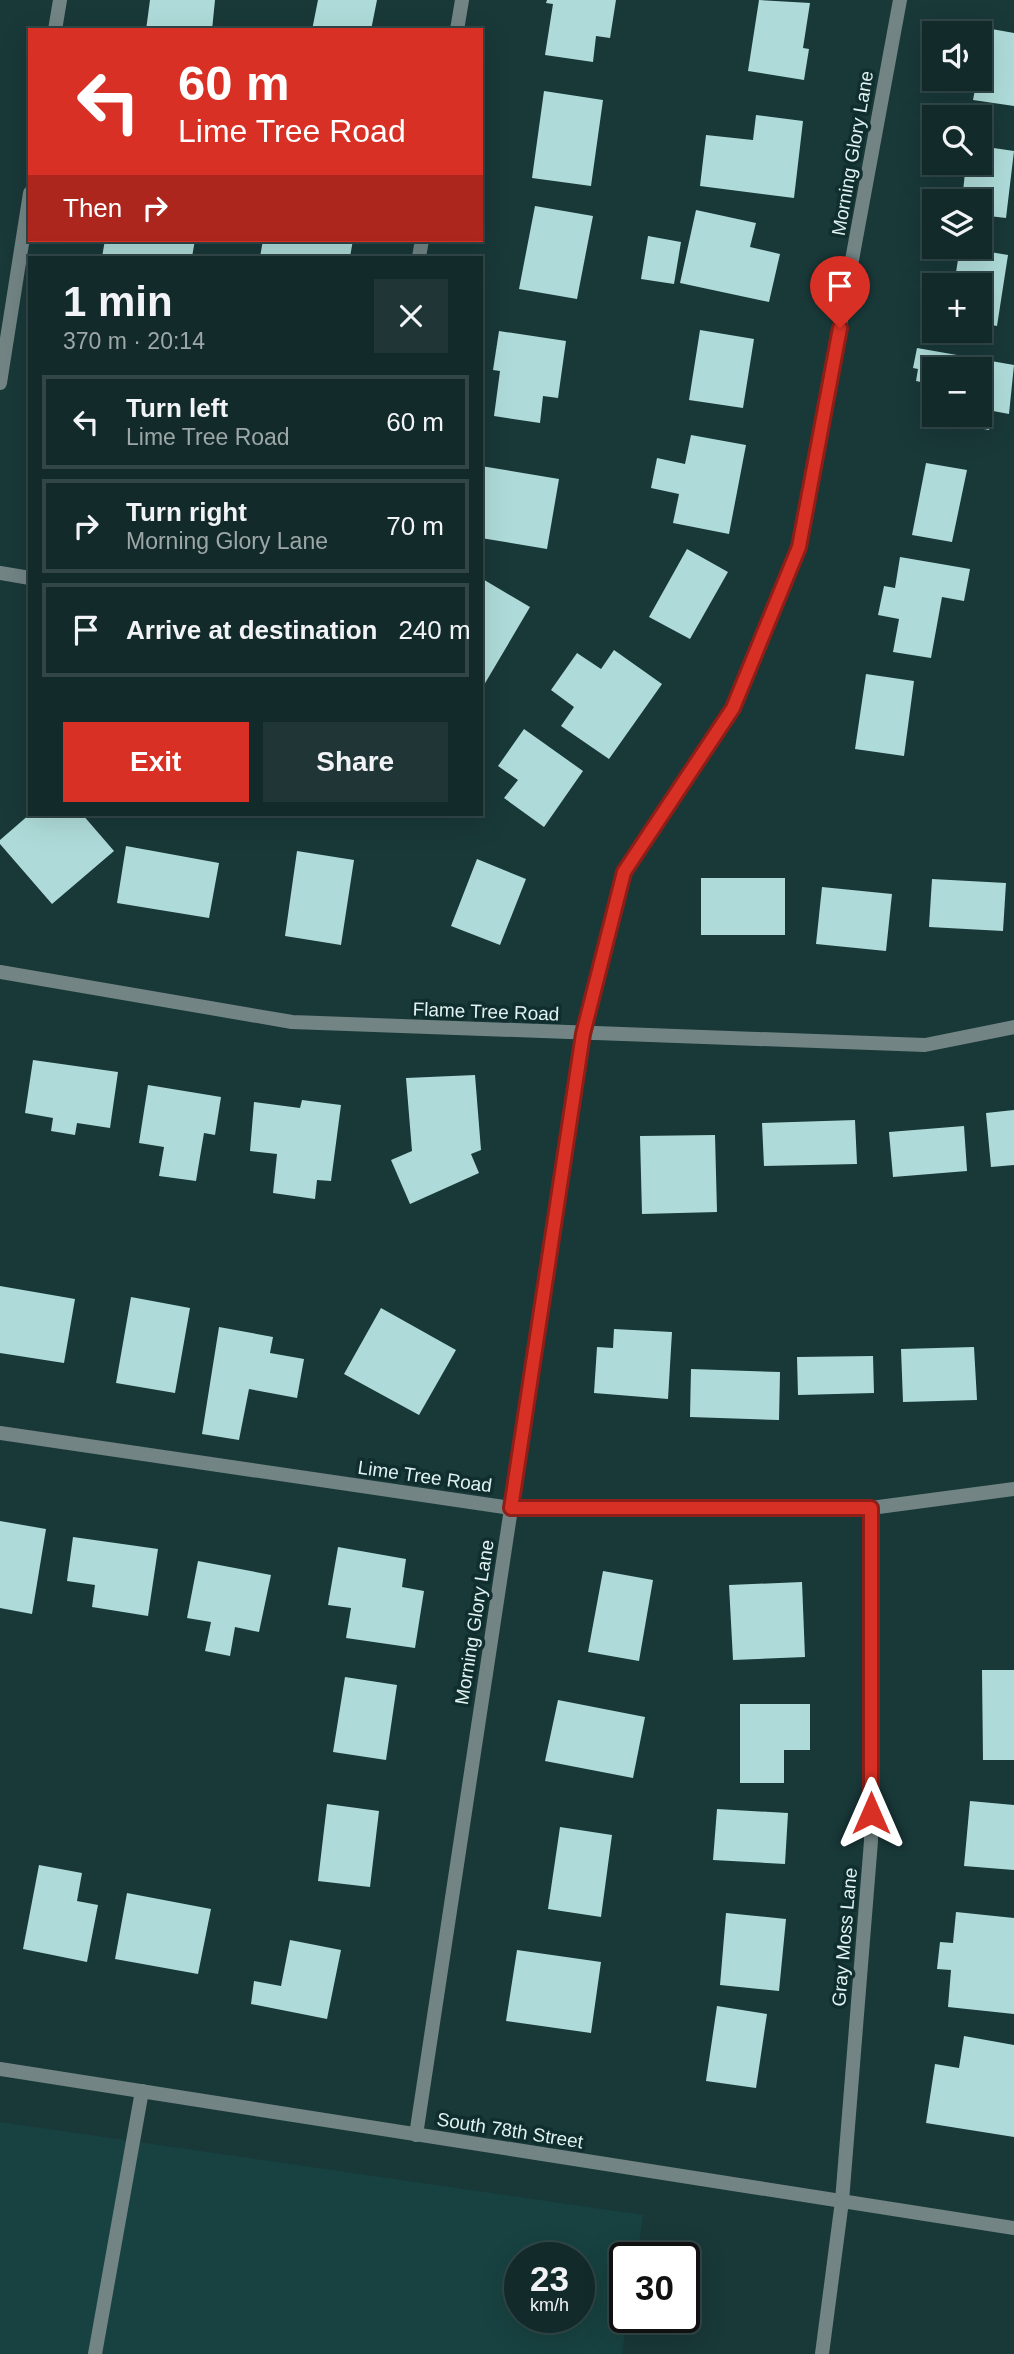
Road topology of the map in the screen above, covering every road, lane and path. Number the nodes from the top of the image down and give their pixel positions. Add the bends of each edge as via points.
1 (60, 0) edge
2 (462, 0) edge
3 (900, 0) edge
4 (55, 28) edge
5 (457, 28) edge
6 (28, 206) edge
7 (0, 383) edge
8 (0, 573) edge
9 (28, 578) edge
10 (0, 972) edge
11 (1014, 1027) edge
12 (583, 1034) junction
13 (0, 1433) edge
14 (1014, 1489) edge
15 (511, 1508) junction
16 (871, 1508) junction
17 (0, 2069) edge
18 (142, 2091) junction
19 (416, 2135) junction
20 (842, 2201) junction
21 (1014, 2228) edge
22 (95, 2354) edge
23 (822, 2354) edge

1 - 4 street
2 - 5 street
3 - 12 street, Morning Glory Lane via 799,547 733,708 624,872
6 - 7 street
8 - 9 street
10 - 12 street, Flame Tree Road via 292,1022
11 - 12 street, Flame Tree Road via 925,1045
12 - 15 street, Morning Glory Lane
13 - 15 street, Lime Tree Road
14 - 16 street, Lime Tree Road
15 - 16 street, Lime Tree Road
15 - 19 street, Morning Glory Lane
16 - 20 street, Gray Moss Lane via 871,1840
17 - 18 street, South 78th Street
18 - 19 street, South 78th Street
18 - 22 street
19 - 20 street, South 78th Street
20 - 21 street, South 78th Street
20 - 23 street, Gray Moss Lane

